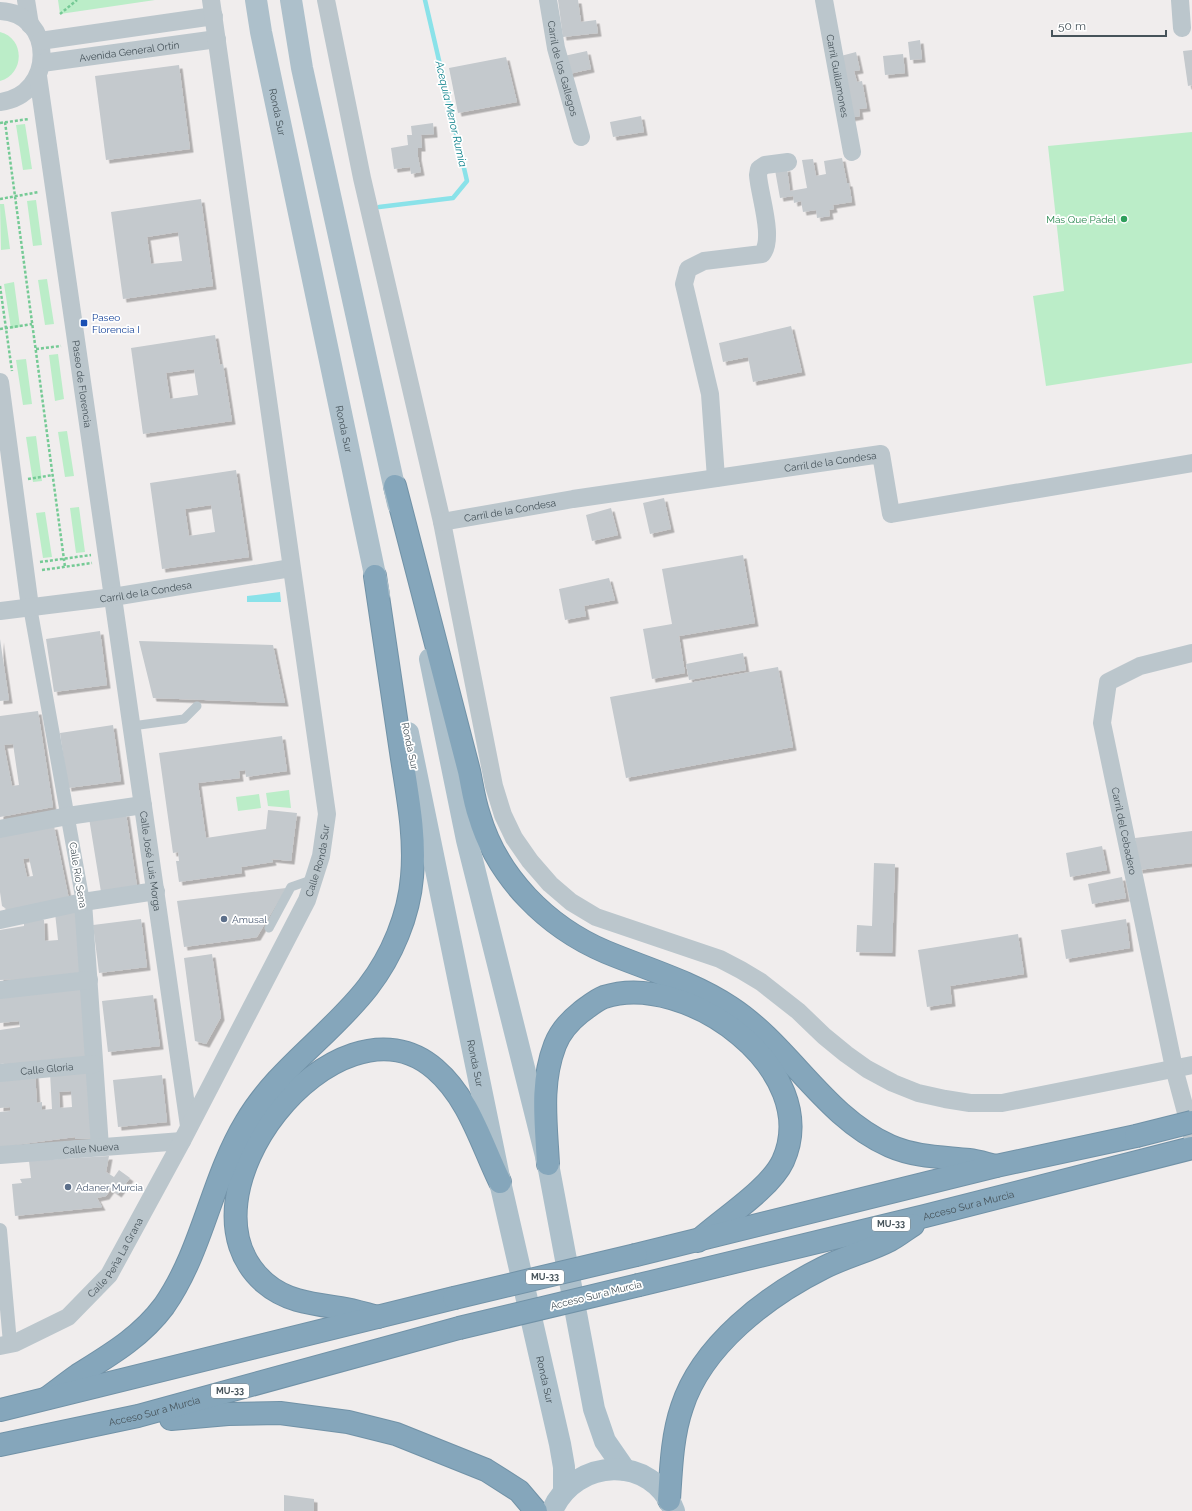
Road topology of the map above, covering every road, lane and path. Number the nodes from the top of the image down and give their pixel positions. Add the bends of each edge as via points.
1 (26, 0) edge
2 (256, 0) edge
3 (292, 0) edge
4 (326, 0) edge
5 (548, 0) edge
6 (824, 0) edge
7 (1180, 0) edge
8 (75, 1) edge
9 (212, 8) edge
10 (0, 11) edge
11 (60, 14) dead end
12 (30, 25) junction
13 (1182, 28) dead end
14 (217, 39) junction
15 (40, 41) junction
16 (40, 70) junction
17 (0, 102) edge
18 (34, 116) dead end
19 (5, 122) junction
20 (0, 123) edge
21 (581, 136) dead end
22 (852, 152) dead end
23 (788, 162) dead end
24 (41, 192) dead end
25 (15, 196) junction
26 (0, 199) edge
27 (32, 324) junction
28 (0, 329) edge
29 (62, 345) dead end
30 (36, 349) junction
31 (0, 382) edge
32 (1192, 463) edge
33 (53, 475) junction
34 (716, 478) junction
35 (24, 479) dead end
36 (395, 486) junction
37 (442, 522) junction
38 (102, 557) junction
39 (64, 558) junction
40 (39, 562) dead end
41 (65, 567) junction
42 (291, 568) junction
43 (35, 571) dead end
44 (375, 576) junction
45 (113, 597) junction
46 (30, 607) junction
47 (0, 611) edge
48 (1192, 652) edge
49 (198, 706) dead end
50 (132, 726) junction
51 (143, 805) junction
52 (68, 816) junction
53 (0, 829) edge
54 (315, 878) junction
55 (156, 891) junction
56 (83, 902) junction
57 (0, 920) edge
58 (269, 928) dead end
59 (89, 980) junction
60 (0, 990) edge
61 (94, 1064) junction
62 (1192, 1065) edge
63 (1174, 1068) junction
64 (0, 1073) edge
65 (1192, 1122) edge
66 (186, 1133) junction
67 (1192, 1135) edge
68 (100, 1147) junction
69 (1192, 1148) edge
70 (0, 1155) edge
71 (548, 1164) junction
72 (996, 1166) junction
73 (500, 1182) junction
74 (925, 1216) junction
75 (0, 1230) edge
76 (698, 1241) junction
77 (378, 1317) junction
78 (5, 1344) edge
79 (48, 1398) junction
80 (0, 1410) edge
81 (138, 1416) junction
82 (0, 1446) edge
83 (625, 1470) junction
84 (564, 1491) junction
85 (672, 1505) edge
86 (536, 1511) edge
87 (552, 1511) edge

1 - 12 street
2 - 44 main road, Ronda Sur via 262,40
3 - 36 main road via 302,68
4 - 37 street via 362,178
5 - 21 street, Carril de los Gallegos via 556,48
6 - 22 street, Carril Guillamones
7 - 13 street
8 - 11 path
9 - 14 street, Calle Ronda Sur
9 - 15 street
10 - 12 street via 13,14
12 - 15 street
14 - 16 street, Avenida General Ortín
14 - 42 street, Calle Ronda Sur
15 - 16 street, Paseo de Florencia
16 - 17 street via 25,92 17,98
16 - 38 street, Paseo de Florencia
18 - 19 path
19 - 20 path
19 - 25 path
23 - 34 street via 759,169 768,236 766,250 762,254 704,261 688,269 685,276 684,284 710,394
24 - 25 path
25 - 26 path
25 - 27 path
27 - 28 path
27 - 30 path
29 - 30 path
30 - 33 path
31 - 46 street
32 - 34 street, Carril de la Condesa via 891,514 881,454
33 - 35 path
33 - 39 path
34 - 37 street, Carril de la Condesa
36 - 71 main road via 467,840
36 - 72 highway via 479,815 498,859 524,895 556,924 578,937 604,951 703,991 730,1006 769,1039 833,1107 867,1134 909,1152
37 - 63 street via 493,778 503,815 514,838 530,861 550,884 571,902 596,917 720,959 742,970 792,1006 824,1036 867,1069 893,1083 918,1092 970,1103 1002,1103
38 - 39 path
38 - 41 path
38 - 45 street, Paseo de Florencia
39 - 40 path
39 - 41 path
41 - 43 path
42 - 45 street, Carril de la Condesa
42 - 54 street, Calle Ronda Sur via 327,814
44 - 73 main road, Ronda Sur
44 - 79 highway via 412,832 412,878 401,926 391,949 368,986 328,1030 273,1083 246,1122 231,1148 192,1255 164,1306 130,1341
45 - 46 street, Carril de la Condesa
45 - 50 street, Calle José Luis Morga
46 - 47 street, Carril de la Condesa
46 - 52 street, Calle Río Sena
48 - 63 street, Carril del Cebadero via 1140,666 1108,682 1102,722
49 - 50 lane via 184,719
50 - 51 street, Calle José Luis Morga
51 - 52 street
51 - 55 street, Calle José Luis Morga
52 - 53 street
52 - 56 street, Calle Río Sena
54 - 58 lane via 291,887
54 - 66 street, Calle Ronda Sur via 307,900 276,962
55 - 56 street
55 - 66 street, Calle José Luis Morga
56 - 57 street
56 - 59 street, Calle Río Sena
59 - 60 street
59 - 61 street, Calle Río Sena
61 - 64 street, Calle Gloria
61 - 68 street, Calle Río Sena
62 - 63 street
63 - 67 street
65 - 72 highway, MU-33, bridge
66 - 68 street, Calle Nueva
66 - 78 street, Calle Peña La Grana via 109,1275 68,1318 15,1343
68 - 70 street, Calle Nueva
69 - 74 highway, Acceso Sur a Murcia / MU-33
71 - 76 highway via 544,1108 546,1081 556,1043 576,1016 603,998 629,992 670,997 701,1010 738,1034 772,1069 789,1105 791,1125 783,1161 765,1186
71 - 83 main road via 594,1409 605,1441
72 - 76 highway, MU-33
73 - 77 highway via 462,1098 438,1071 418,1058 389,1050 353,1054 324,1068 293,1093 258,1141 243,1174 238,1192 236,1226 243,1256 265,1283 290,1298
73 - 84 main road, Ronda Sur via 560,1444 564,1467
74 - 81 highway, Acceso Sur a Murcia / MU-33, bridge via 459,1328
74 - 85 highway via 890,1240 801,1279 768,1301 719,1346 703,1366 682,1407 671,1464
75 - 78 street
76 - 77 highway, MU-33, bridge
77 - 79 highway, MU-33
79 - 80 highway, MU-33
81 - 82 highway, Acceso Sur a Murcia / MU-33
81 - 86 highway via 172,1419 280,1413 348,1422 396,1434 486,1470 519,1491
83 - 84 main road via 591,1472
83 - 85 main road via 645,1477 662,1491
84 - 87 main road

